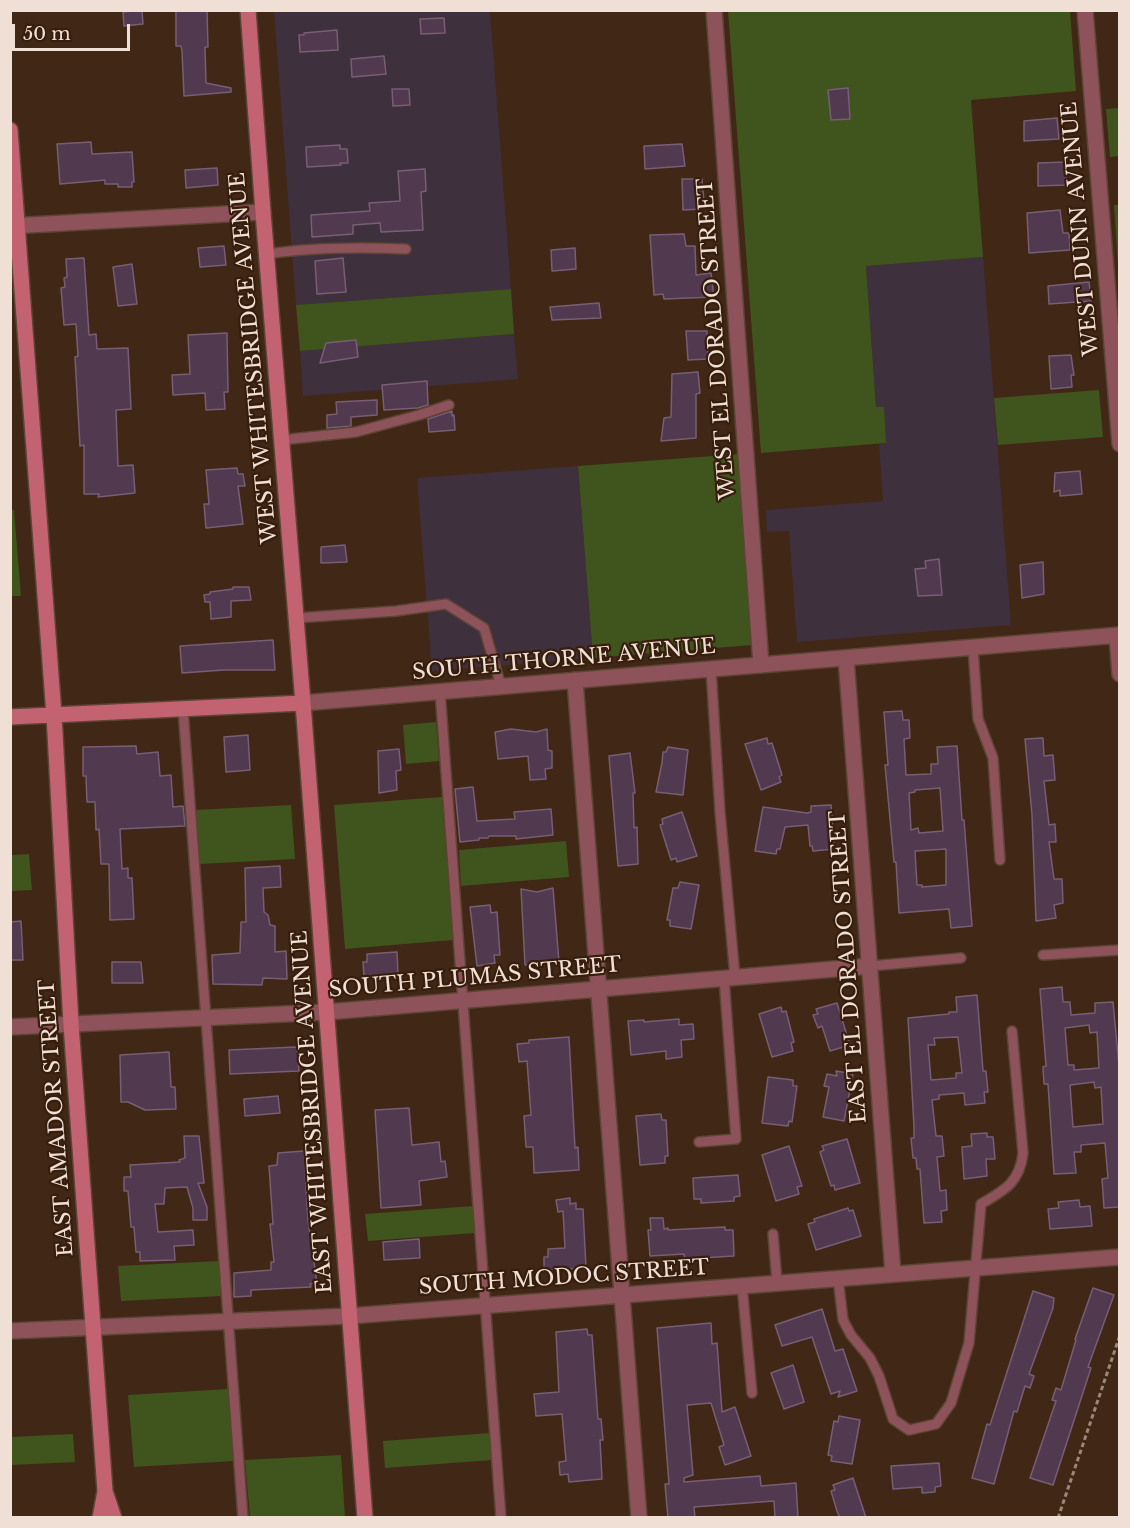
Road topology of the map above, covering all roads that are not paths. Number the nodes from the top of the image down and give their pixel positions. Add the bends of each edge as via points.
1 (248, 10) edge
2 (714, 10) edge
3 (1085, 10) edge
4 (10, 130) edge
5 (262, 212) junction
6 (14, 225) edge
7 (406, 249) dead end
8 (267, 254) junction
9 (449, 405) dead end
10 (281, 440) junction
11 (1119, 444) edge
12 (296, 618) junction
13 (1118, 635) edge
14 (973, 648) junction
15 (846, 658) junction
16 (761, 665) junction
17 (711, 669) junction
18 (1119, 674) edge
19 (575, 680) junction
20 (501, 686) junction
21 (440, 691) junction
22 (303, 703) junction
23 (183, 709) junction
24 (54, 715) junction
25 (10, 717) edge
26 (1000, 860) dead end
27 (1119, 950) edge
28 (1043, 955) dead end
29 (961, 958) dead end
30 (870, 966) junction
31 (729, 978) junction
32 (598, 989) junction
33 (464, 1000) junction
34 (327, 1012) junction
35 (207, 1017) junction
36 (71, 1024) junction
37 (10, 1027) edge
38 (1012, 1031) dead end
39 (699, 1142) dead end
40 (773, 1234) dead end
41 (1119, 1257) edge
42 (975, 1268) junction
43 (893, 1274) junction
44 (838, 1278) junction
45 (777, 1282) junction
46 (742, 1285) junction
47 (622, 1294) junction
48 (484, 1305) junction
49 (349, 1316) junction
50 (229, 1320) junction
51 (92, 1327) junction
52 (10, 1331) edge
53 (752, 1393) dead end
54 (105, 1491) junction
55 (100, 1518) edge
56 (114, 1518) edge
57 (243, 1518) edge
58 (365, 1518) edge
59 (501, 1518) edge
60 (639, 1518) edge

1 - 5 main road, WEST WHITESBRIDGE AVENUE
2 - 16 street, WEST EL DORADO STREET
3 - 11 street, WEST DUNN AVENUE
4 - 6 main road, EAST AMADOR STREET
5 - 6 street
5 - 8 main road, WEST WHITESBRIDGE AVENUE
6 - 24 main road, EAST AMADOR STREET
7 - 8 lane via 307,248
8 - 10 main road, WEST WHITESBRIDGE AVENUE
9 - 10 lane via 356,432
10 - 12 main road, WEST WHITESBRIDGE AVENUE
12 - 20 lane via 446,604 484,628
12 - 22 main road, WEST WHITESBRIDGE AVENUE
13 - 14 street, SOUTH THORNE AVENUE
13 - 18 street
14 - 15 street, SOUTH THORNE AVENUE
14 - 26 lane via 978,719 993,758
15 - 16 street, SOUTH THORNE AVENUE
15 - 30 street, EAST EL DORADO STREET
16 - 17 street, SOUTH THORNE AVENUE
17 - 19 street, SOUTH THORNE AVENUE
17 - 31 lane
19 - 20 street, SOUTH THORNE AVENUE
19 - 32 street
20 - 21 street, SOUTH THORNE AVENUE
21 - 22 street, SOUTH THORNE AVENUE
21 - 33 lane
22 - 23 main road, SOUTH THORNE AVENUE
22 - 34 main road, EAST WHITESBRIDGE AVENUE
23 - 24 main road, SOUTH THORNE AVENUE
23 - 35 lane
24 - 25 main road, SOUTH THORNE AVENUE
24 - 36 main road, EAST AMADOR STREET
27 - 28 lane
29 - 30 lane
30 - 31 street, SOUTH PLUMAS STREET
30 - 43 street, EAST EL DORADO STREET
31 - 32 street, SOUTH PLUMAS STREET
31 - 39 lane via 736,1139
32 - 33 street, SOUTH PLUMAS STREET
32 - 47 street
33 - 34 street, SOUTH PLUMAS STREET
33 - 48 lane
34 - 35 street, SOUTH PLUMAS STREET
34 - 49 main road, EAST WHITESBRIDGE AVENUE
35 - 36 street, SOUTH PLUMAS STREET
35 - 50 lane
36 - 37 street, SOUTH PLUMAS STREET
36 - 51 main road, EAST AMADOR STREET
38 - 42 lane via 1022,1165 1002,1192 981,1204
40 - 45 lane
41 - 42 street, SOUTH MODOC STREET
42 - 43 street, SOUTH MODOC STREET
42 - 44 lane via 969,1344 951,1403 936,1424 909,1431 893,1419 870,1358 843,1320
43 - 44 street, SOUTH MODOC STREET
44 - 45 street, SOUTH MODOC STREET
45 - 46 street, SOUTH MODOC STREET
46 - 47 street, SOUTH MODOC STREET
46 - 53 lane
47 - 48 street, SOUTH MODOC STREET
47 - 60 street
48 - 49 street, SOUTH MODOC STREET
48 - 59 lane
49 - 50 street, SOUTH MODOC STREET
49 - 58 main road, EAST WHITESBRIDGE AVENUE
50 - 51 street, SOUTH MODOC STREET
50 - 57 lane
51 - 52 street, SOUTH MODOC STREET
51 - 54 main road, EAST AMADOR STREET
54 - 55 main road, EAST AMADOR STREET
54 - 56 main road

